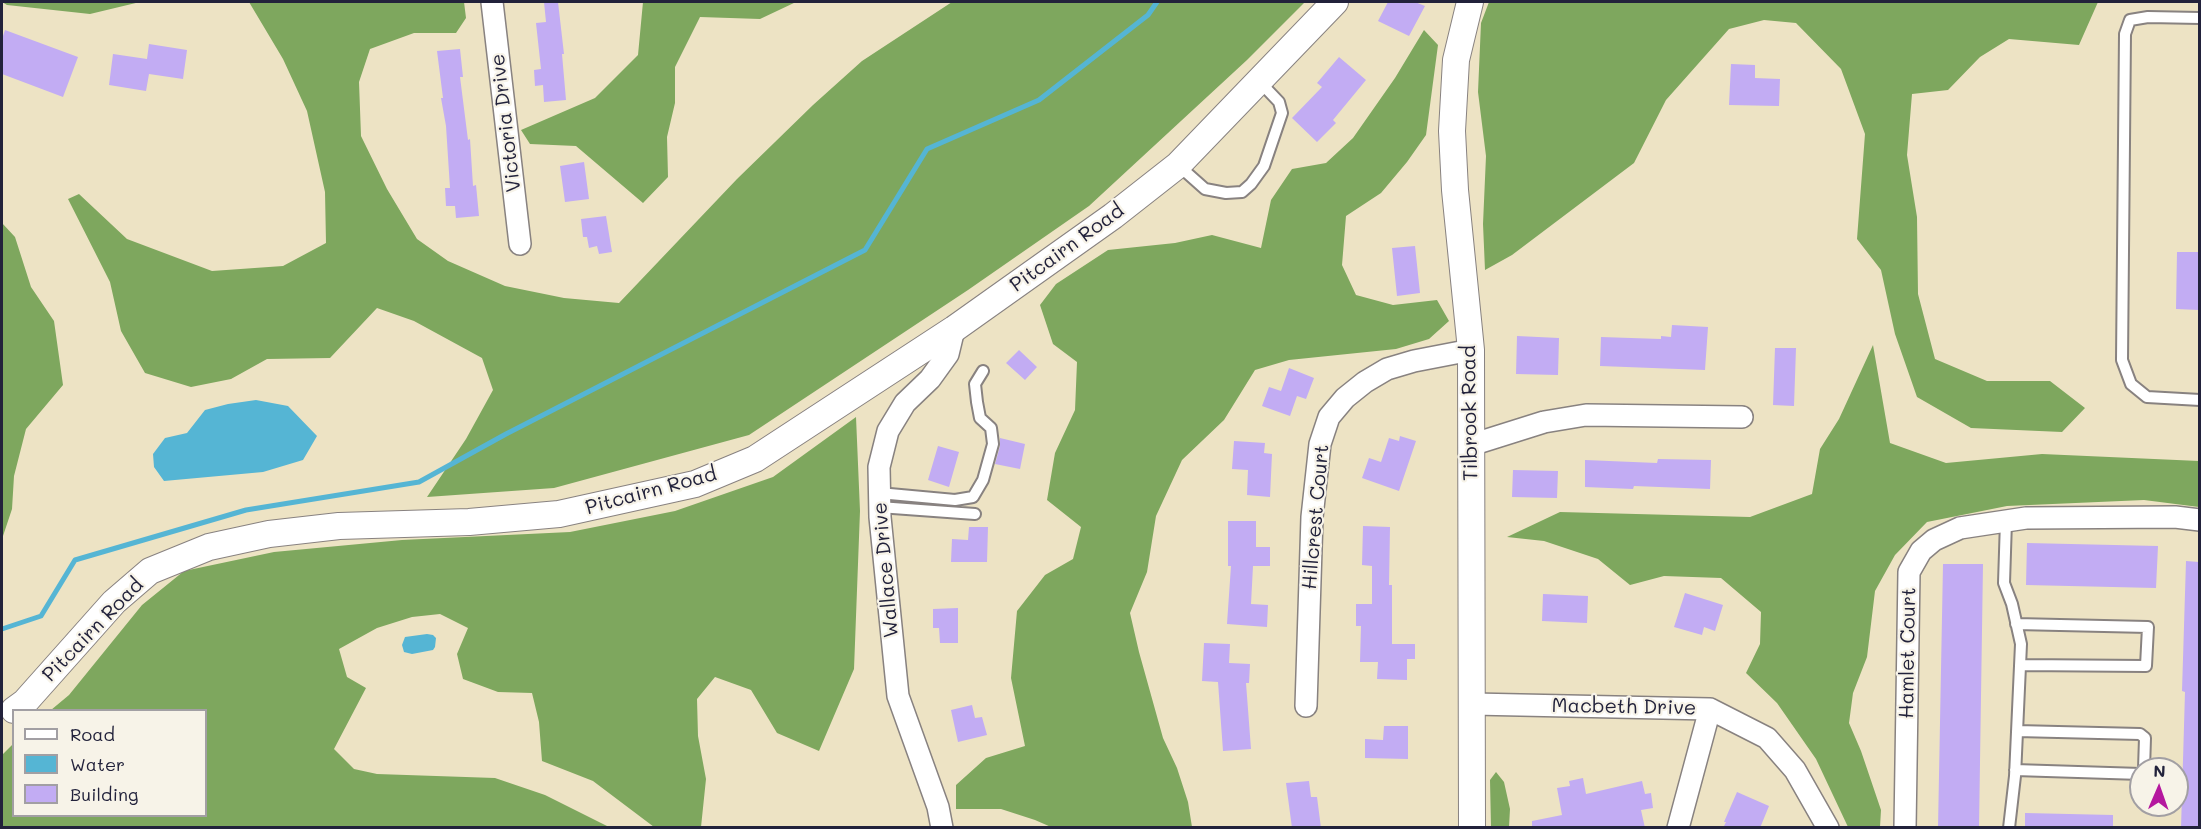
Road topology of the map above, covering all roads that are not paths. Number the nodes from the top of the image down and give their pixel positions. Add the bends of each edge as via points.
1 (492, 2) edge
2 (1335, 2) edge
3 (1470, 2) edge
4 (2199, 18) edge
5 (1258, 80) junction
6 (1178, 165) junction
7 (520, 244) dead end
8 (954, 329) junction
9 (1470, 350) junction
10 (983, 371) dead end
11 (2199, 400) edge
12 (1742, 417) dead end
13 (1471, 445) junction
14 (879, 500) junction
15 (975, 514) dead end
16 (2199, 520) edge
17 (2006, 521) junction
18 (2016, 624) junction
19 (2020, 665) junction
20 (1473, 704) junction
21 (1306, 706) dead end
22 (16, 709) edge
23 (1710, 709) junction
24 (2017, 731) junction
25 (2144, 757) edge
26 (2015, 770) junction
27 (2129, 774) edge
28 (942, 828) edge
29 (1472, 828) edge
30 (1678, 828) edge
31 (1828, 828) edge
32 (1905, 828) edge
33 (2009, 828) edge

1 - 7 street, Victoria Drive
2 - 5 street, Pitcairn Road
3 - 9 street, Tilbrook Road via 1456,60 1452,131
4 - 11 lane via 2130,20 2125,34 2122,360 2131,384 2147,397
5 - 6 street, Pitcairn Road
5 - 6 lane via 1279,102 1282,113 1264,166 1251,184 1242,192 1205,189
6 - 8 street, Pitcairn Road
8 - 14 street, Wallace Drive via 948,354 905,403 888,431 879,467
8 - 22 street, Pitcairn Road via 755,459 695,484 559,514 469,522 339,526 269,534 209,547 150,571 114,602
9 - 13 street, Tilbrook Road
9 - 21 street, Hillcrest Court via 1387,369 1365,382 1329,417 1320,444 1314,497
10 - 14 lane via 975,384 976,402 980,418 991,428 993,444 983,480 973,497
12 - 13 street via 1586,415 1544,422
13 - 20 street, Tilbrook Road
14 - 15 lane
14 - 28 street, Wallace Drive via 898,696
16 - 17 street, Hamlet Court via 2175,517
17 - 18 lane via 2004,583
17 - 32 street, Hamlet Court via 1960,528 1934,540 1921,551 1909,572
18 - 19 lane via 2021,644
18 - 19 lane via 2148,627 2146,666
19 - 24 lane
20 - 23 street, Macbeth Drive
20 - 29 street, Tilbrook Road
23 - 30 street
23 - 31 street, Macbeth Drive via 1767,738 1796,770
24 - 25 lane via 2140,734 2145,738
24 - 26 lane
26 - 27 lane
26 - 33 lane

